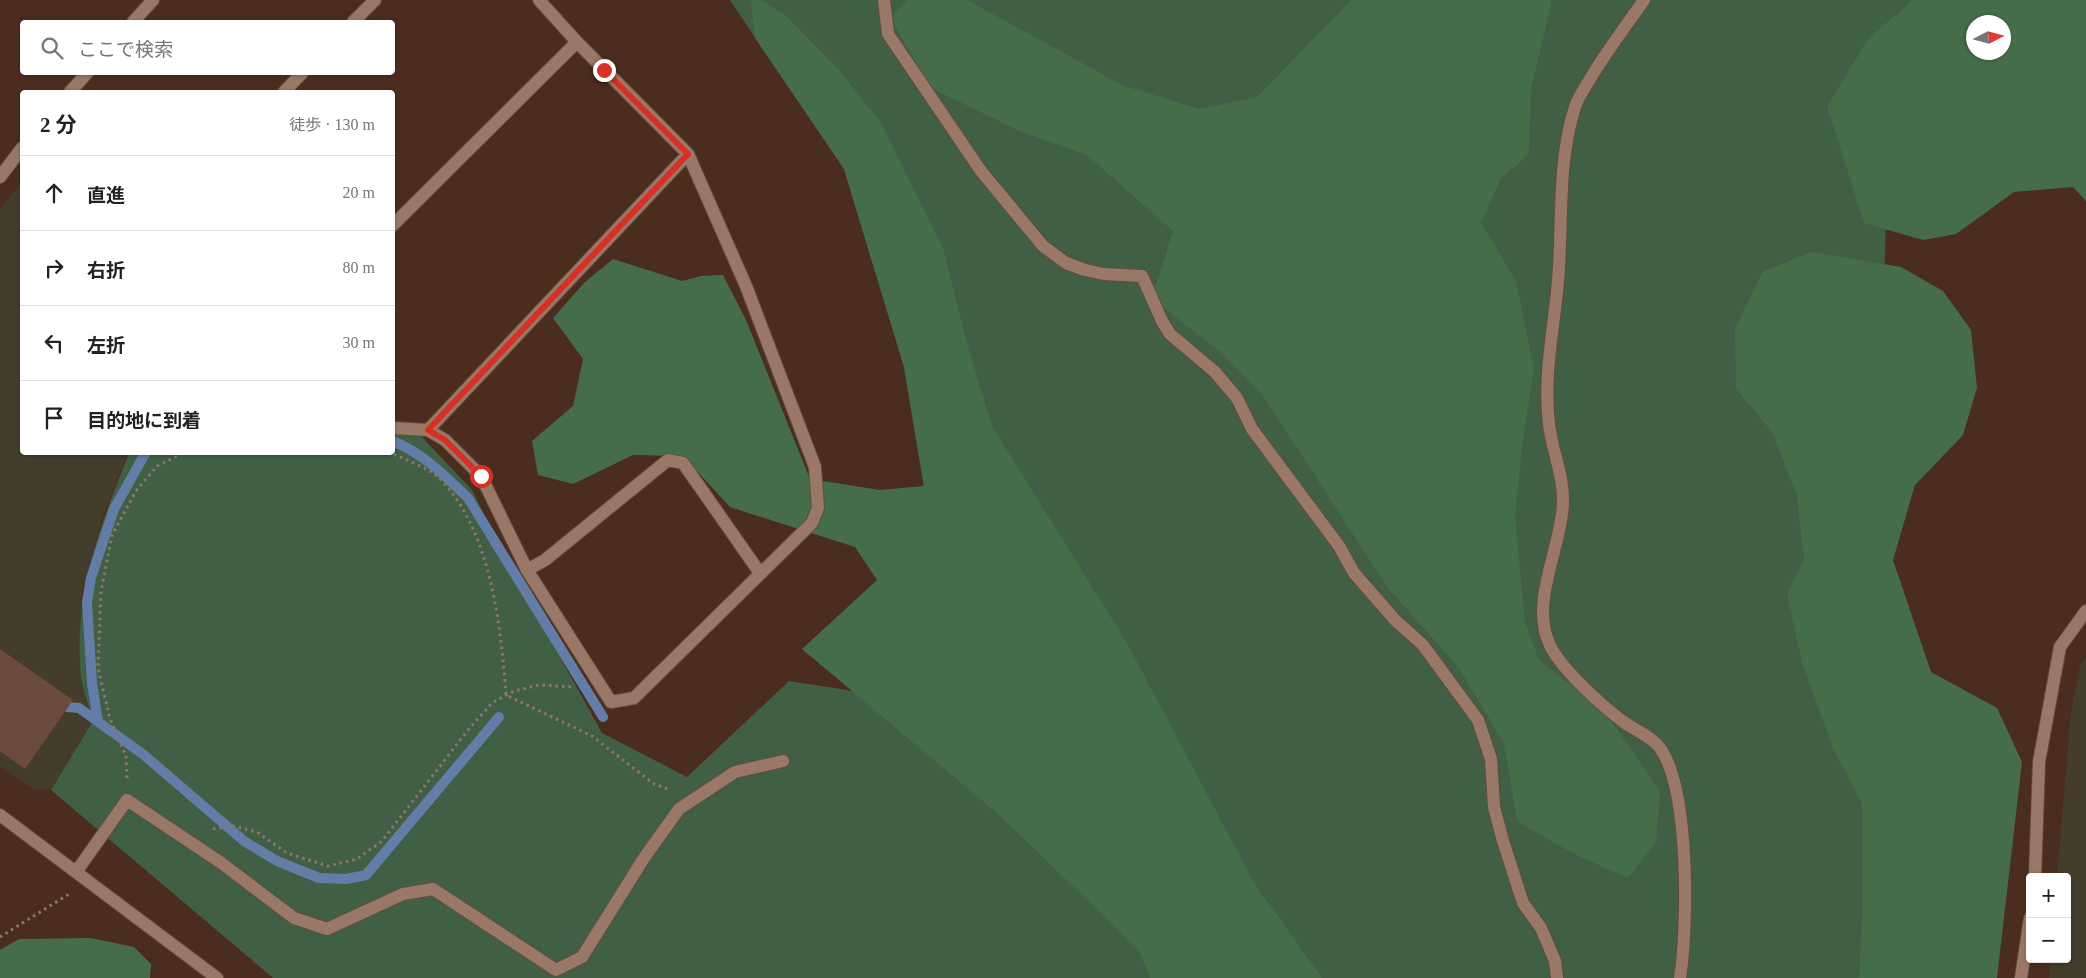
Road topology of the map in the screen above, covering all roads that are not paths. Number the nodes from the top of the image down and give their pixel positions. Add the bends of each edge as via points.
1 (153, 0) edge
2 (375, 0) edge
3 (539, 0) edge
4 (884, 0) edge
5 (1644, 0) edge
6 (135, 20) edge
7 (354, 20) edge
8 (577, 42) junction
9 (85, 75) edge
10 (301, 75) edge
11 (72, 90) edge
12 (286, 90) edge
13 (20, 151) edge
14 (688, 154) junction
15 (0, 177) edge
16 (395, 223) edge
17 (395, 428) edge
18 (428, 430) junction
19 (527, 570) junction
20 (760, 573) junction
21 (2086, 611) edge
22 (783, 761) dead end
23 (0, 815) edge
24 (76, 872) junction
25 (2035, 873) edge
26 (2026, 945) edge
27 (217, 978) edge
28 (1557, 978) edge
29 (1680, 978) edge
30 (2021, 978) edge

1 - 6 street
2 - 7 street
3 - 8 street
4 - 28 street via 888,34 981,171 1021,221 1043,246 1066,262 1104,274 1142,276 1170,334 1215,372 1237,398 1252,428 1339,546 1354,573 1396,621 1422,644 1462,696 1478,720 1492,759 1494,806 1523,903 1541,928 1555,962
5 - 29 street via 1602,59 1575,105 1566,146 1561,187 1558,283 1547,371 1549,425 1563,498 1562,525 1550,563 1544,611 1547,640 1556,658 1621,720 1660,746 1676,788 1685,872 1684,954
8 - 14 street
8 - 16 street
9 - 11 street
10 - 12 street
13 - 15 street
14 - 18 street
14 - 20 street via 746,286 815,467 818,508 812,523
17 - 18 street
18 - 19 street via 445,440 481,476
19 - 20 street via 544,560 668,460 683,463
19 - 20 street via 611,702 634,698
21 - 25 street via 2060,647 2039,762
22 - 24 street via 735,772 679,809 582,957 556,970 433,889 403,894 327,929 294,918 127,800
23 - 24 street
24 - 27 street
26 - 30 street

